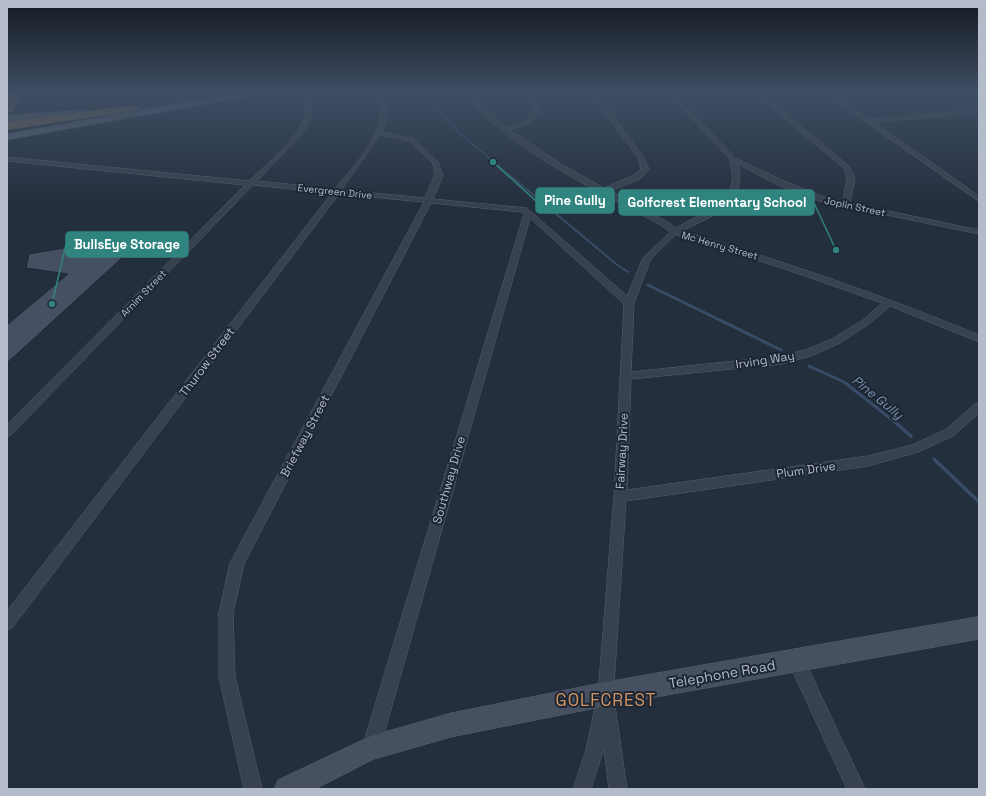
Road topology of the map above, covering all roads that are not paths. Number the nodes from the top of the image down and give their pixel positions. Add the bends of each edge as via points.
1 (302, 130) edge
2 (380, 130) edge
3 (508, 130) edge
4 (621, 130) edge
5 (706, 130) edge
6 (802, 130) edge
7 (880, 130) edge
8 (379, 134) junction
9 (7, 159) edge
10 (733, 159) junction
11 (252, 182) junction
12 (606, 190) junction
13 (337, 191) junction
14 (979, 199) edge
15 (428, 200) junction
16 (846, 204) junction
17 (528, 213) junction
18 (675, 232) junction
19 (979, 232) edge
20 (889, 302) junction
21 (629, 303) junction
22 (979, 339) edge
23 (626, 376) junction
24 (979, 407) edge
25 (7, 432) edge
26 (620, 496) junction
27 (7, 623) edge
28 (979, 628) edge
29 (796, 661) junction
30 (606, 694) junction
31 (371, 748) junction
32 (253, 789) edge
33 (287, 789) edge
34 (582, 789) edge
35 (618, 789) edge
36 (856, 789) edge

1 - 11 street, Arnim Street
2 - 8 street, Thurow Street
3 - 12 street, Mc Henry Street via 550,159
4 - 12 street via 641,158 645,169 637,177
5 - 10 street, Joplin Street
6 - 16 street via 847,167 851,178
7 - 14 street
8 - 13 street, Thurow Street
8 - 15 street, Briefway Street via 412,140 436,163 439,175
9 - 11 street, Evergreen Drive
10 - 16 street, Joplin Street via 781,183 822,199
10 - 18 street, Fairway Drive via 737,178 733,194 723,206
11 - 13 street, Evergreen Drive
11 - 25 street, Arnim Street
12 - 18 street, Mc Henry Street
13 - 15 street, Evergreen Drive
13 - 27 street, Thurow Street
15 - 17 street, Evergreen Drive via 519,209
15 - 32 street, Briefway Street via 238,563 226,613 227,677
16 - 19 street, Joplin Street
17 - 21 street, Evergreen Drive
17 - 31 street, Southway Drive
18 - 20 street, Mc Henry Street via 761,257
18 - 21 street, Fairway Drive via 647,258
20 - 22 street, Mc Henry Street
20 - 23 street, Irving Way via 866,322 836,341 811,352 782,360
21 - 23 street, Fairway Drive
23 - 26 street, Fairway Drive
24 - 26 street, Plum Drive via 949,433 914,449 868,461
26 - 30 street, Fairway Drive
28 - 29 main road, Telephone Road
29 - 30 main road, Telephone Road
29 - 36 street
30 - 31 main road, Telephone Road via 451,725
30 - 34 street, Fairway Drive via 595,750
30 - 35 street
31 - 33 main road, Telephone Road

